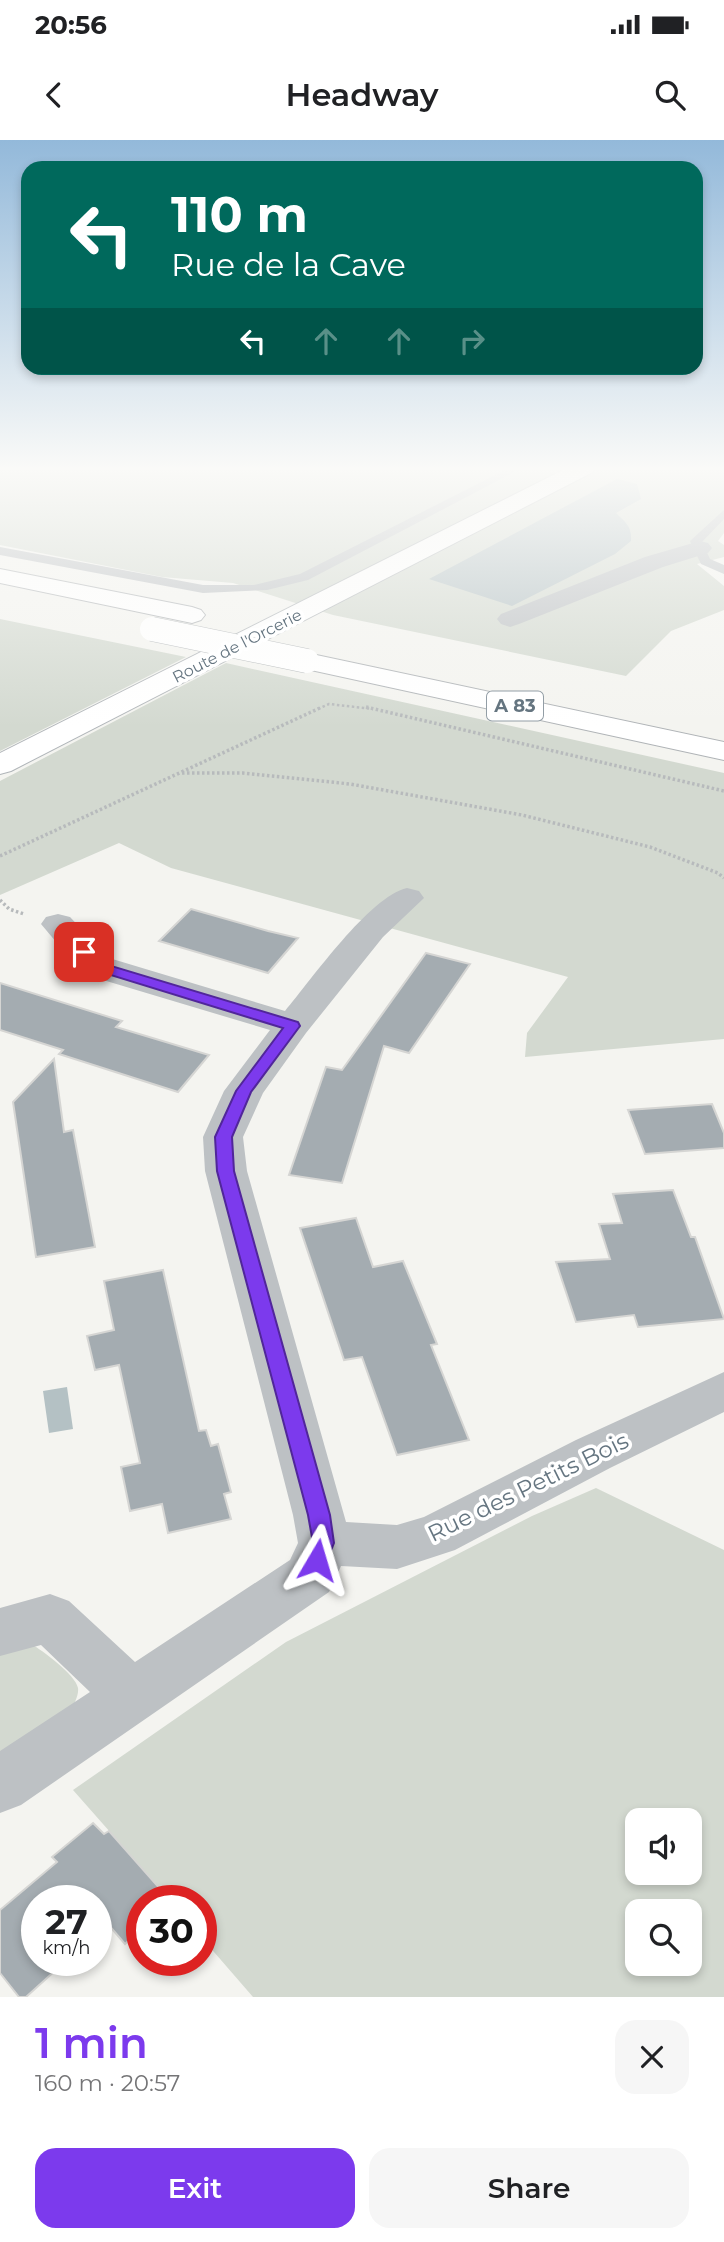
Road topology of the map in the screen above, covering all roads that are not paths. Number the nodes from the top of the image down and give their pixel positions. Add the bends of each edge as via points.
1 (14, 554) edge
2 (348, 554) edge
3 (415, 554) edge
4 (681, 554) edge
5 (702, 554) edge
6 (724, 570) edge
7 (0, 576) edge
8 (0, 598) edge
9 (510, 619) dead end
10 (724, 726) edge
11 (724, 751) edge
12 (0, 765) edge
13 (407, 898) dead end
14 (58, 924) dead end
15 (293, 1026) junction
16 (724, 1391) edge
17 (324, 1543) junction
18 (0, 1632) edge
19 (132, 1696) junction
20 (0, 1785) edge

1 - 2 lane via 235,591 277,586
3 - 12 main road, Route de l'Orcerie
4 - 9 street
5 - 6 lane via 705,561
7 - 10 main road, A 83
8 - 11 main road, A 83, bridge
13 - 15 street via 371,930
14 - 15 street via 96,966
15 - 17 street via 244,1091 223,1137 226,1171
16 - 17 street, Rue des Petits Bois via 437,1535 397,1547
17 - 19 street via 310,1576
18 - 19 street via 50,1618
19 - 20 street

